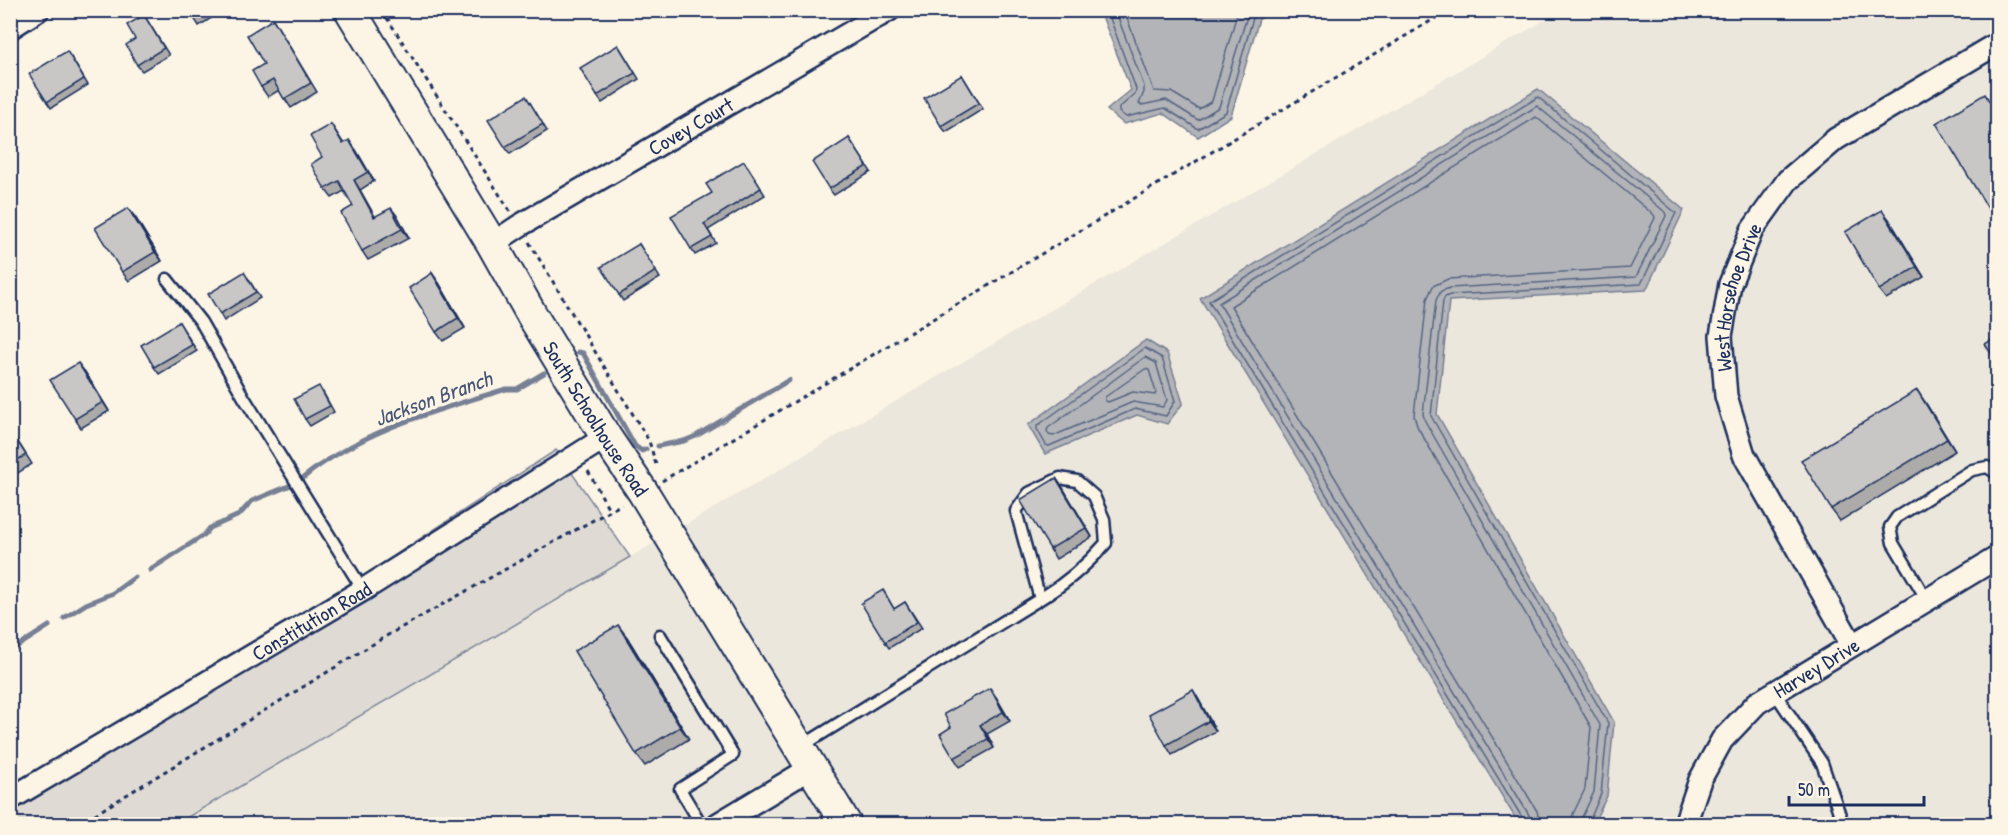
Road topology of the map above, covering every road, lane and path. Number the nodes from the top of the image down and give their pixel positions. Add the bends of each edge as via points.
1 (38, 10) edge
2 (350, 10) edge
3 (890, 10) edge
4 (1449, 10) edge
5 (11, 27) edge
6 (1998, 43) edge
7 (492, 244) junction
8 (167, 279) dead end
9 (606, 436) junction
10 (578, 454) junction
11 (1998, 474) edge
12 (661, 481) dead end
13 (627, 501) dead end
14 (610, 511) junction
15 (1998, 557) edge
16 (363, 590) junction
17 (1040, 599) junction
18 (1927, 600) junction
19 (660, 635) dead end
20 (1852, 645) junction
21 (1775, 693) junction
22 (805, 758) junction
23 (10, 799) edge
24 (79, 825) edge
25 (701, 825) edge
26 (718, 825) edge
27 (846, 825) edge
28 (1685, 825) edge
29 (1841, 825) edge

1 - 5 street
2 - 7 street, South Schoolhouse Road
3 - 7 street, Covey Court
4 - 12 path
6 - 20 street, West Horsehoe Drive via 1836,139 1788,180 1752,230 1730,284 1721,336 1726,396 1744,455
7 - 9 street, South Schoolhouse Road
8 - 16 lane via 201,322
9 - 10 street, Constitution Road
9 - 22 street, South Schoolhouse Road
10 - 14 path
10 - 16 street, Constitution Road
11 - 18 lane via 1987,467 1972,470 1897,517 1890,527 1893,543
13 - 14 path
14 - 24 path via 388,635
15 - 18 street, Harvey Drive
16 - 23 street, Constitution Road
17 - 17 lane via 1058,588 1106,543 1104,519 1094,496 1077,481 1060,478 1029,493 1016,511
17 - 22 lane
18 - 20 street, Harvey Drive
19 - 25 lane via 732,755 680,789
20 - 21 street, Harvey Drive
21 - 28 street, Harvey Drive via 1757,703 1722,740 1700,780
21 - 29 lane via 1822,764
22 - 26 street
22 - 27 street, South Schoolhouse Road

